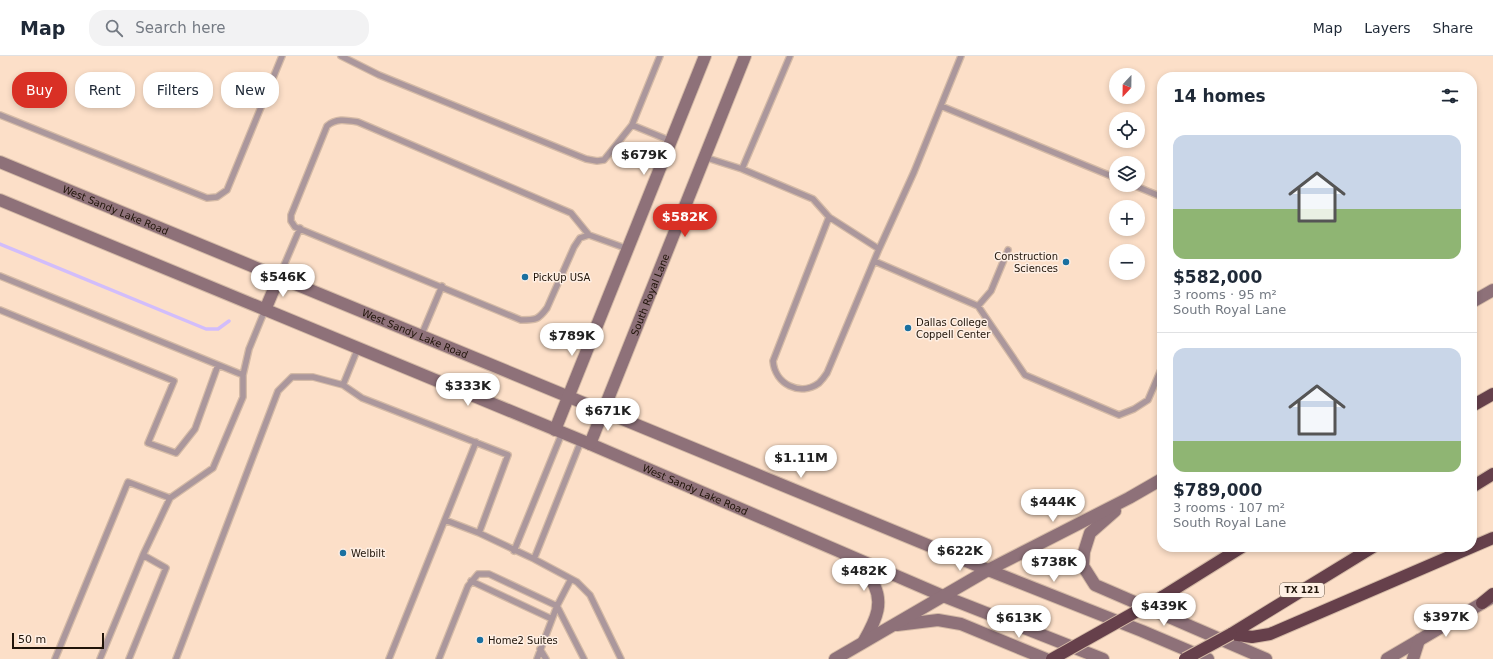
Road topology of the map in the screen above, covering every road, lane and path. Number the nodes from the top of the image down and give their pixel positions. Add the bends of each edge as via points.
1 (282, 56) edge
2 (341, 56) edge
3 (660, 56) edge
4 (705, 56) edge
5 (745, 56) edge
6 (790, 56) edge
7 (961, 56) edge
8 (941, 106) junction
9 (0, 115) edge
10 (632, 125) junction
11 (671, 141) junction
12 (704, 157) junction
13 (0, 162) edge
14 (742, 169) junction
15 (1109, 175) edge
16 (1145, 190) edge
17 (1157, 195) edge
18 (0, 200) edge
19 (829, 217) junction
20 (300, 228) junction
21 (589, 235) junction
22 (628, 249) junction
23 (879, 249) junction
24 (1008, 250) dead end
25 (874, 262) junction
26 (0, 276) edge
27 (279, 277) junction
28 (442, 286) junction
29 (1493, 290) edge
30 (1477, 299) edge
31 (978, 306) junction
32 (0, 310) edge
33 (265, 310) junction
34 (421, 336) junction
35 (358, 348) junction
36 (218, 365) junction
37 (243, 375) junction
38 (1157, 379) edge
39 (343, 385) junction
40 (1493, 394) edge
41 (569, 396) junction
42 (1477, 403) edge
43 (604, 410) junction
44 (558, 431) junction
45 (476, 442) junction
46 (586, 442) junction
47 (1493, 474) edge
48 (1157, 482) edge
49 (1477, 484) edge
50 (170, 498) junction
51 (1129, 498) junction
52 (445, 520) junction
53 (479, 534) junction
54 (1493, 538) edge
55 (1477, 545) edge
56 (836, 550) junction
57 (514, 551) junction
58 (1234, 552) edge
59 (1365, 552) edge
60 (1461, 552) edge
61 (143, 555) junction
62 (534, 559) junction
63 (988, 570) junction
64 (571, 579) junction
65 (471, 581) junction
66 (1493, 594) edge
67 (943, 596) junction
68 (1493, 597) edge
69 (1482, 603) junction
70 (558, 606) junction
71 (552, 619) junction
72 (891, 626) junction
73 (1231, 634) junction
74 (1419, 640) junction
75 (863, 643) junction
76 (540, 649) junction
77 (55, 659) edge
78 (100, 659) edge
79 (129, 659) edge
80 (176, 659) edge
81 (389, 659) edge
82 (439, 659) edge
83 (537, 659) edge
84 (546, 659) edge
85 (584, 659) edge
86 (621, 659) edge
87 (835, 659) edge
88 (1046, 659) edge
89 (1052, 659) edge
90 (1103, 659) edge
91 (1185, 659) edge
92 (1208, 659) edge
93 (1266, 659) edge
94 (1387, 659) edge
95 (1413, 659) edge

1 - 9 lane via 227,190 217,197 207,198
2 - 10 lane via 379,75 586,159 604,160
3 - 10 lane
4 - 11 main road
5 - 12 main road, South Royal Lane
6 - 14 lane
7 - 8 lane
8 - 15 lane
8 - 23 lane
10 - 11 lane
11 - 22 main road
12 - 14 lane
12 - 43 main road, South Royal Lane
13 - 27 main road, West Sandy Lake Road
14 - 19 lane via 813,199
16 - 17 lane
18 - 33 main road, West Sandy Lake Road
19 - 23 lane
19 - 25 lane via 773,361 776,374 788,386 796,389 812,387 827,373
20 - 21 lane via 295,227 290,215 327,126 332,121 343,120 358,122 571,213
20 - 27 lane
20 - 28 lane
21 - 22 lane
21 - 28 lane via 580,238 574,247 547,308 535,320 521,320
22 - 41 main road
23 - 25 lane
24 - 31 lane via 991,291
25 - 31 lane
26 - 36 lane
27 - 33 main road
27 - 34 main road, West Sandy Lake Road
28 - 34 lane
29 - 30 main road
31 - 38 lane via 1025,376 1119,415 1148,400
32 - 36 lane via 174,381 148,443 176,453 195,429
33 - 35 main road, West Sandy Lake Road
33 - 37 lane via 249,349
34 - 41 main road, West Sandy Lake Road
35 - 39 lane
35 - 44 main road, West Sandy Lake Road
36 - 37 lane
37 - 50 lane via 243,397 212,468
39 - 45 lane via 362,398
39 - 80 lane via 313,377 292,377 278,391
40 - 42 highway
41 - 43 main road, West Sandy Lake Road
41 - 44 main road
43 - 46 main road, South Royal Lane
43 - 63 main road, West Sandy Lake Road
44 - 46 main road, West Sandy Lake Road
44 - 57 lane
45 - 52 lane
45 - 53 lane via 508,455
46 - 56 main road, West Sandy Lake Road
46 - 62 lane
47 - 49 highway
48 - 51 main road
50 - 61 lane
50 - 77 lane via 128,482
51 - 63 main road
51 - 93 main road via 1090,533 1083,566 1095,585
52 - 53 lane
52 - 81 lane
53 - 57 lane
54 - 55 highway
56 - 67 main road, West Sandy Lake Road
56 - 75 main road via 870,577 876,590 878,609
57 - 62 lane
58 - 89 highway, bridge
59 - 73 highway, TX 121
60 - 73 highway via 1270,634 1252,637
61 - 78 lane
61 - 79 lane via 166,568
62 - 64 lane
63 - 67 main road
63 - 92 main road, West Sandy Lake Road
64 - 70 lane
64 - 86 lane via 590,594
65 - 70 lane via 478,574 489,574
65 - 71 lane
65 - 82 lane
66 - 69 highway
67 - 72 main road
67 - 90 main road, West Sandy Lake Road
68 - 69 main road
69 - 74 main road
70 - 71 lane
70 - 85 lane
71 - 76 lane
72 - 75 main road
72 - 88 main road via 938,620 961,624
73 - 91 highway, TX 121, bridge
74 - 94 main road
74 - 95 main road
75 - 87 main road
76 - 83 lane
76 - 84 lane

